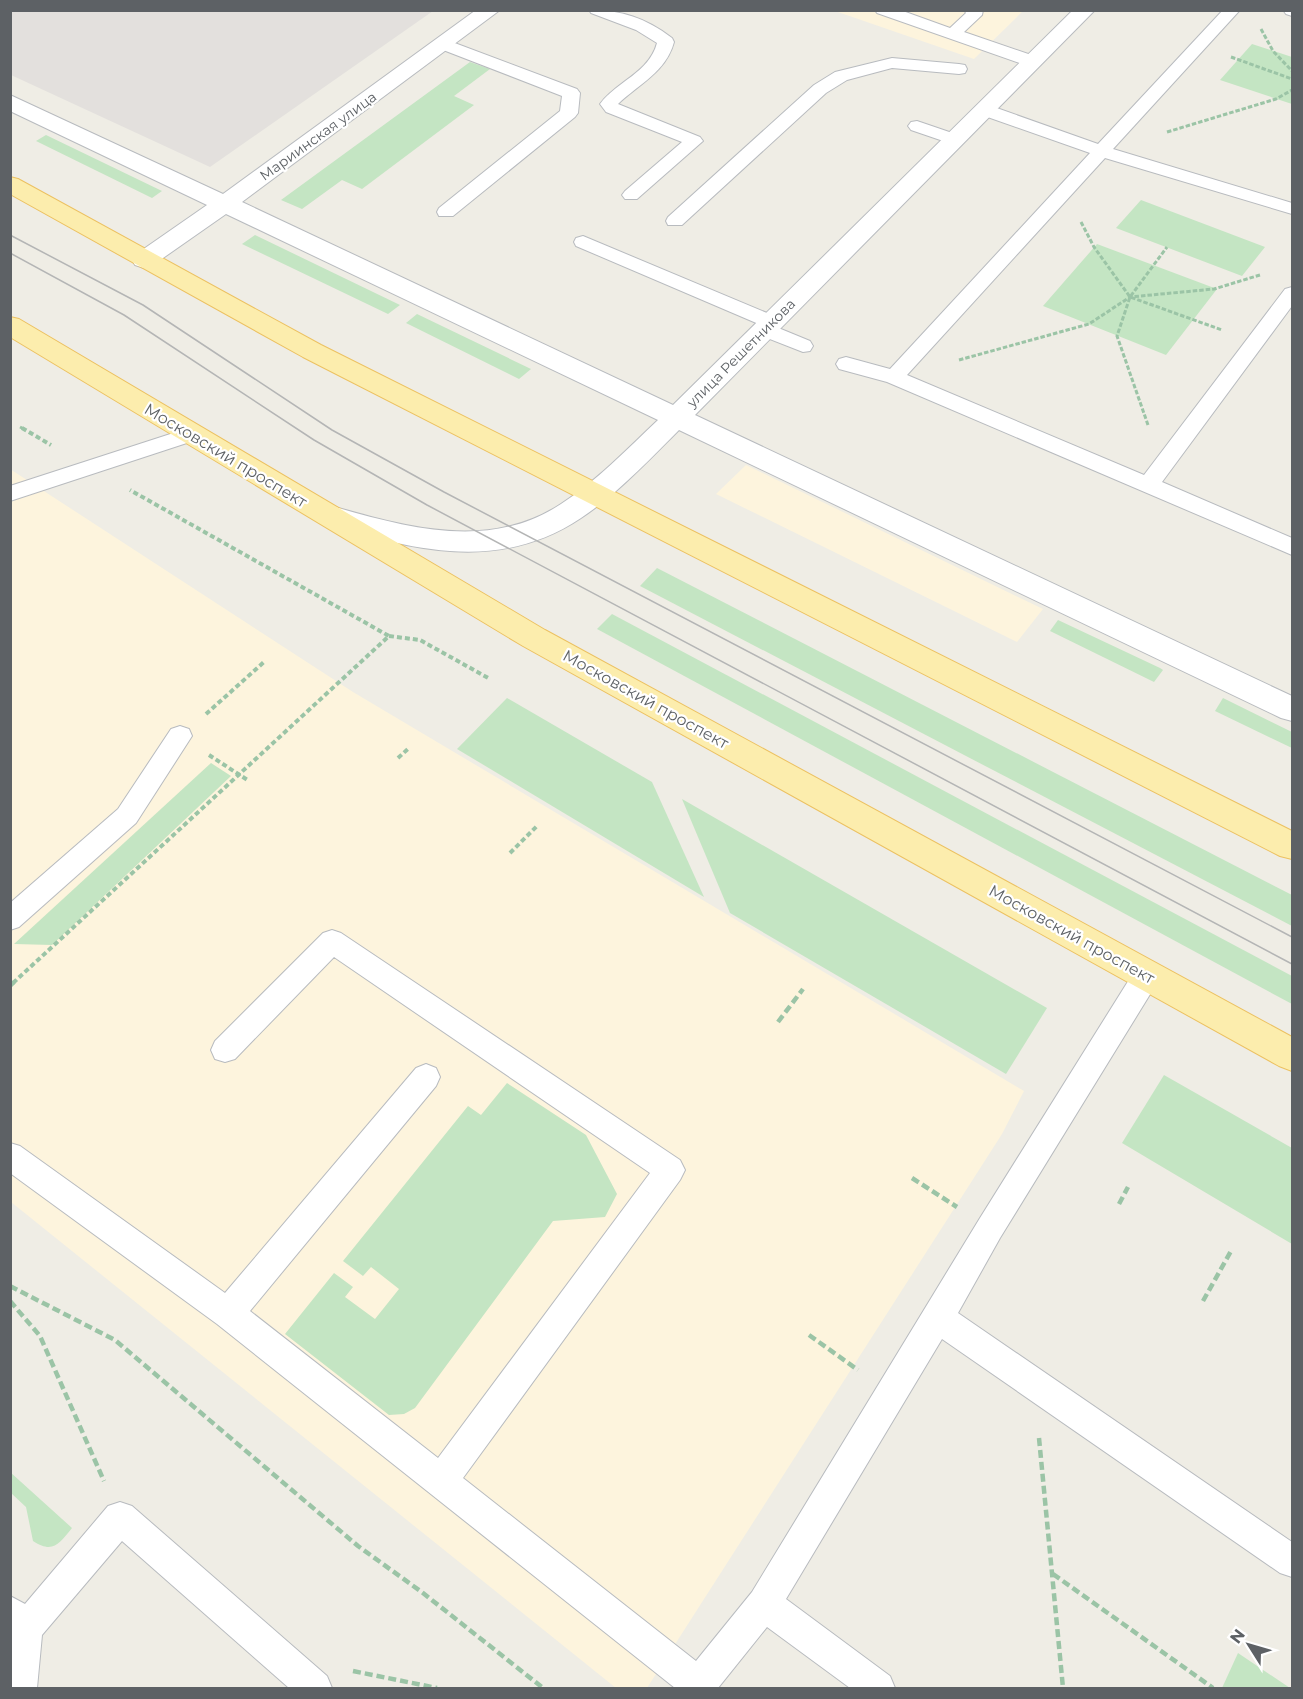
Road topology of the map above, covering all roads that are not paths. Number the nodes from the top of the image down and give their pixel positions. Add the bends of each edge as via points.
1 (489, 10) edge
2 (597, 10) edge
3 (655, 10) edge
4 (883, 10) edge
5 (972, 10) edge
6 (1085, 10) edge
7 (1232, 10) edge
8 (637, 24) junction
9 (952, 34) junction
10 (444, 44) junction
11 (1034, 62) junction
12 (959, 69) dead end
13 (10, 102) edge
14 (985, 110) junction
15 (917, 126) dead end
16 (955, 140) junction
17 (1104, 152) junction
18 (10, 184) edge
19 (631, 195) dead end
20 (225, 203) junction
21 (1293, 209) edge
22 (446, 212) dead end
23 (675, 221) dead end
24 (583, 242) dead end
25 (144, 260) junction
26 (1293, 293) edge
27 (10, 325) edge
28 (768, 326) junction
29 (803, 346) dead end
30 (846, 364) dead end
31 (894, 377) junction
32 (678, 417) junction
33 (192, 434) junction
34 (1148, 485) junction
35 (10, 494) edge
36 (596, 494) junction
37 (328, 515) junction
38 (1293, 547) edge
39 (1293, 709) edge
40 (180, 736) road end
41 (1293, 846) edge
42 (10, 920) edge
43 (1147, 975) junction
44 (225, 1050) dead end
45 (1293, 1055) edge
46 (426, 1077) dead end
47 (10, 1156) edge
48 (228, 1313) junction
49 (938, 1318) junction
50 (440, 1482) junction
51 (1293, 1562) edge
52 (764, 1604) junction
53 (18, 1621) edge
54 (697, 1687) edge
55 (20, 1689) edge
56 (315, 1689) edge
57 (878, 1689) edge

1 - 10 street, Мариинская улица
2 - 8 lane
3 - 8 lane
4 - 9 lane
5 - 9 lane via 976,12
6 - 11 street, улица Решетникова
7 - 17 lane
8 - 19 lane via 666,42 664,53 609,104 694,141
9 - 11 lane
10 - 20 street, Мариинская улица
10 - 22 lane via 571,93 569,113
11 - 14 street, улица Решетникова
12 - 23 lane via 892,63 841,76 828,92
13 - 20 street
14 - 16 street, улица Решетникова
14 - 17 lane
15 - 16 lane
16 - 28 street, улица Решетникова
17 - 21 lane
17 - 31 lane
18 - 25 main road
20 - 25 street, Мариинская улица
20 - 32 street
24 - 28 lane
25 - 36 main road via 312,351
26 - 34 lane
27 - 33 main road, Московский проспект
28 - 29 lane
28 - 32 street, улица Решетникова
30 - 31 lane
31 - 34 lane
32 - 36 street, улица Решетникова
32 - 39 street
33 - 35 lane
33 - 37 main road, Московский проспект
34 - 38 lane
36 - 37 street, улица Решетникова via 555,522 524,534 469,544 391,533
36 - 41 main road
37 - 43 main road, Московский проспект via 534,638
40 - 42 lane via 127,816
43 - 45 main road, Московский проспект
43 - 49 lane
44 - 50 lane via 332,941 670,1170
46 - 48 lane
47 - 48 lane
48 - 50 lane
49 - 51 lane
49 - 52 lane
50 - 54 lane
52 - 54 lane
52 - 57 lane
53 - 55 lane
53 - 56 lane via 120,1518

